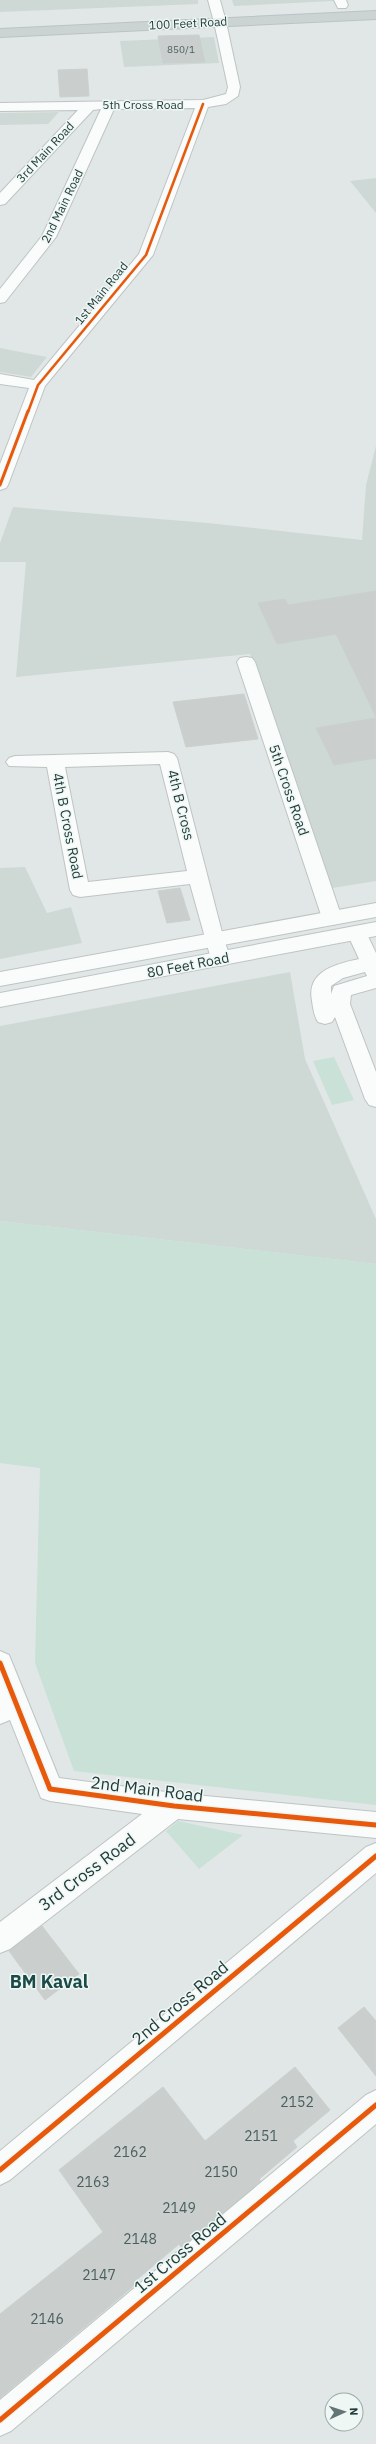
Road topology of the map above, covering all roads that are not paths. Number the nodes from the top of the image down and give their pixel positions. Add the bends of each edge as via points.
1 (341, 3) edge
2 (376, 4) edge
3 (232, 9) dead end
4 (248, 9) dead end
5 (214, 10) edge
6 (376, 15) edge
7 (64, 17) dead end
8 (0, 21) edge
9 (0, 33) edge
10 (91, 104) junction
11 (110, 104) junction
12 (203, 104) junction
13 (0, 107) edge
14 (0, 201) edge
15 (0, 299) edge
16 (0, 380) edge
17 (38, 385) junction
18 (0, 485) edge
19 (246, 662) dead end
20 (15, 762) dead end
21 (55, 762) junction
22 (199, 876) junction
23 (376, 910) edge
24 (332, 918) junction
25 (365, 931) edge
26 (214, 940) junction
27 (221, 959) junction
28 (375, 969) edge
29 (0, 979) edge
30 (0, 1000) edge
31 (325, 1017) dead end
32 (376, 1098) edge
33 (0, 1663) edge
34 (8, 1707) edge
35 (174, 1806) junction
36 (376, 1825) edge
37 (376, 1856) edge
38 (0, 1939) edge
39 (376, 2105) edge
40 (0, 2170) edge
41 (0, 2420) edge

1 - 2 main road
1 - 4 main road
3 - 5 main road, 100 Feet Road
5 - 6 main road, 100 Feet Road
5 - 9 main road, 100 Feet Road
5 - 12 street, 5th Cross Road via 234,87 232,96
7 - 8 main road
10 - 11 street, 5th Cross Road
10 - 13 street, 5th Cross Road
10 - 14 street, 3rd Main Road
11 - 12 street, 5th Cross Road
11 - 15 street, 2nd Main Road via 49,237
12 - 17 street, 1st Main Road via 146,255
16 - 17 street
17 - 18 street, 1st Main Road
19 - 24 street, 5th Cross Road
20 - 21 street
21 - 22 street, 4th B Cross via 168,758
21 - 22 street, 4th B Cross Road via 80,890
22 - 26 street, 4th B Cross
23 - 24 street, 80 Feet Road
24 - 26 street, 80 Feet Road
25 - 27 street, 80 Feet Road
25 - 28 street
26 - 27 street, 4th B Cross
26 - 29 street, 80 Feet Road
27 - 30 street, 80 Feet Road
28 - 31 street via 332,974 323,982 321,991
28 - 32 street via 357,985 341,991 340,1004
33 - 34 street, 2nd Main Road
34 - 35 street, 2nd Main Road via 50,1789
35 - 36 street, 2nd Main Road
35 - 38 street, 3rd Cross Road
37 - 40 street, 2nd Cross Road
39 - 41 street, 1st Cross Road

